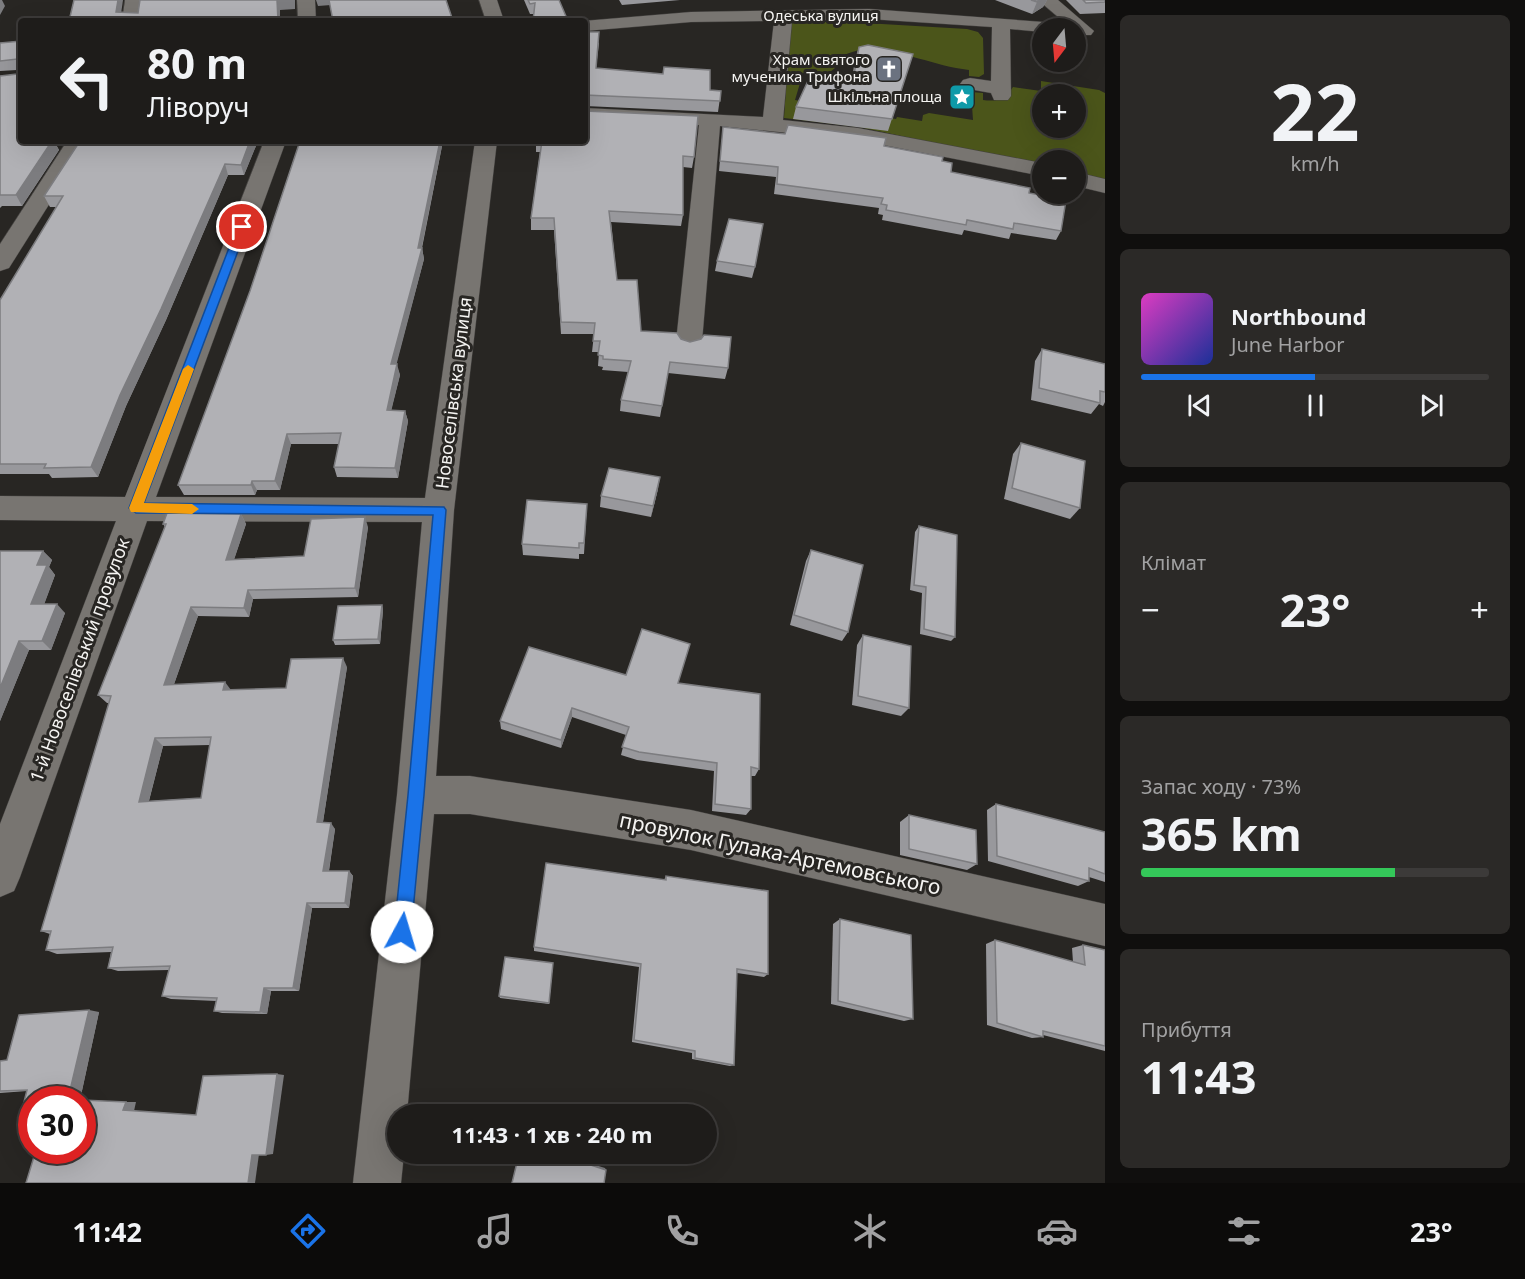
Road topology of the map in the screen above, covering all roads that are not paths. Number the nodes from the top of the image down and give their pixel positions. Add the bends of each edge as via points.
1 (134, 0) edge
2 (306, 0) edge
3 (488, 0) edge
4 (680, 0) edge
5 (856, 0) edge
6 (1047, 0) edge
7 (869, 14) junction
8 (784, 16) junction
9 (131, 18) edge
10 (307, 18) edge
11 (494, 18) edge
12 (692, 18) junction
13 (1070, 18) edge
14 (1001, 23) junction
15 (1032, 25) edge
16 (588, 26) edge
17 (970, 84) dead end
18 (588, 114) edge
19 (710, 120) junction
20 (772, 125) junction
21 (76, 144) edge
22 (274, 144) edge
23 (486, 144) edge
24 (1032, 168) edge
25 (1086, 181) edge
26 (1105, 186) edge
27 (0, 263) edge
28 (689, 342) edge
29 (0, 508) edge
30 (136, 508) junction
31 (439, 510) junction
32 (416, 795) junction
33 (0, 877) edge
34 (1105, 925) edge
35 (377, 1183) edge

1 - 9 street
2 - 10 street
3 - 11 street
4 - 12 street
5 - 7 street
6 - 13 street
7 - 8 street, Одеська вулиця
7 - 14 street, Одеська вулиця
8 - 12 street, Одеська вулиця
8 - 20 street
12 - 16 street, Одеська вулиця
14 - 15 street, Одеська вулиця
14 - 17 street via 1001,92
18 - 19 street
19 - 20 street
19 - 28 street
20 - 24 street via 858,134
21 - 27 street
22 - 30 street, 1-й Новоселівський провулок
23 - 31 street, Новоселівська вулиця
25 - 26 street
29 - 30 street
30 - 31 street
30 - 33 street, 1-й Новоселівський провулок
31 - 32 street, Новоселівська вулиця
32 - 34 street, провулок Гулака-Артемовського via 470,795 692,830
32 - 35 street, Новоселівська вулиця

